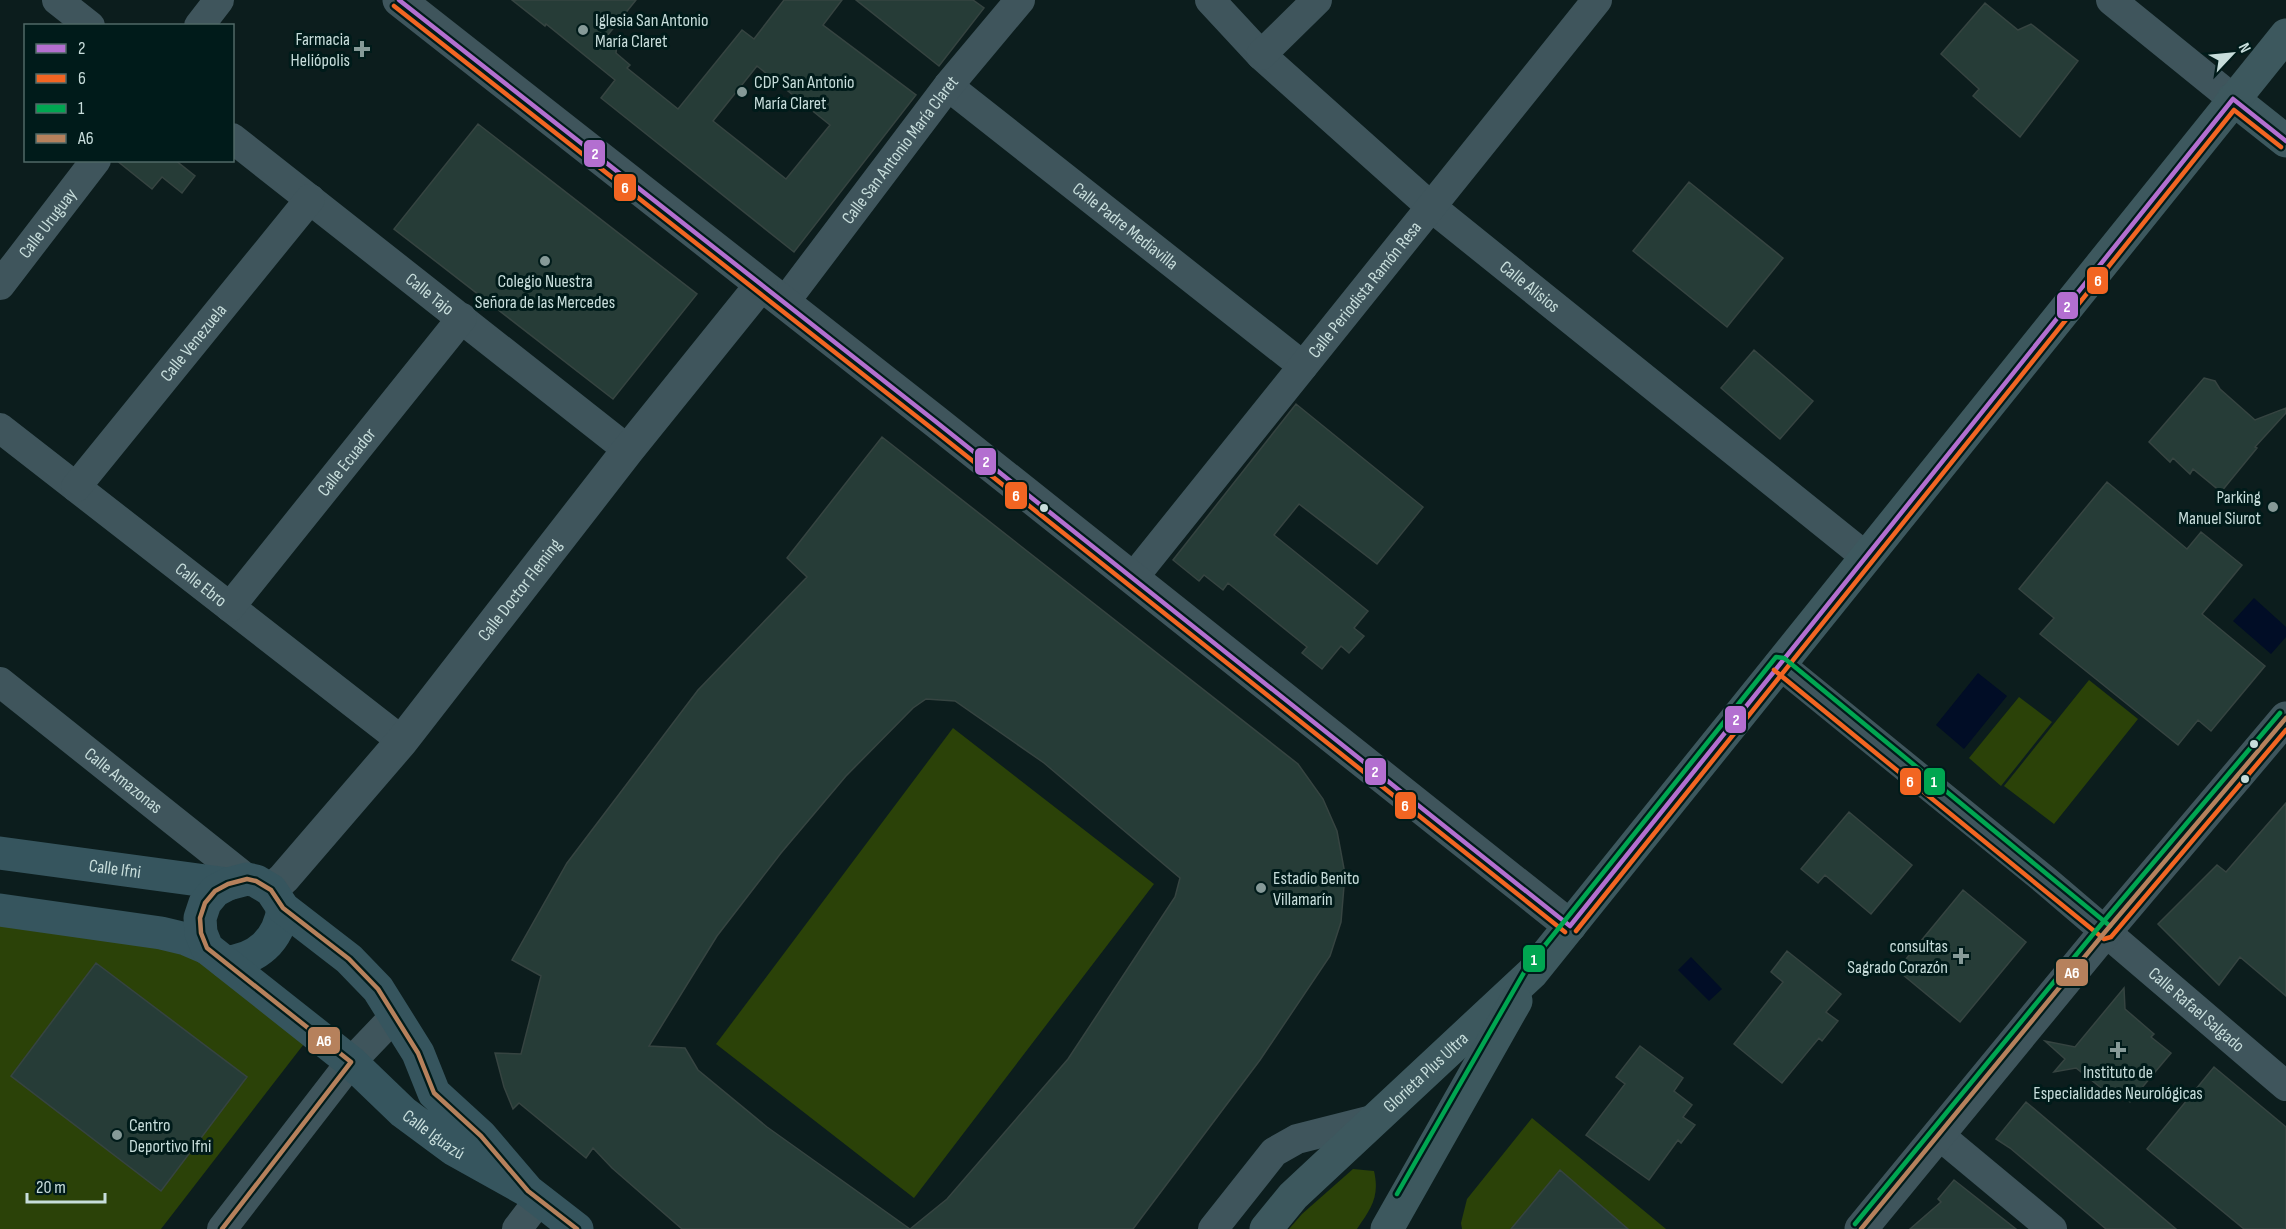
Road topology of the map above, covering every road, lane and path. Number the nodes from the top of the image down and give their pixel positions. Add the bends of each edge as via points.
1 (57, 0) edge
2 (219, 0) edge
3 (399, 0) edge
4 (1020, 0) edge
5 (1210, 0) edge
6 (1317, 0) edge
7 (1597, 0) edge
8 (2111, 0) edge
9 (87, 24) edge
10 (201, 24) edge
11 (2286, 35) edge
12 (1261, 55) junction
13 (948, 86) junction
14 (2233, 99) junction
15 (234, 140) edge
16 (2286, 141) edge
17 (94, 162) edge
18 (310, 199) junction
19 (1430, 206) junction
20 (0, 285) edge
21 (772, 294) junction
22 (462, 318) junction
23 (1303, 366) junction
24 (0, 428) edge
25 (628, 450) junction
26 (76, 487) junction
27 (1866, 557) junction
28 (1133, 579) junction
29 (231, 607) junction
30 (1779, 664) junction
31 (0, 682) edge
32 (2286, 718) edge
33 (402, 741) junction
34 (0, 854) edge
35 (257, 890) junction
36 (0, 910) edge
37 (1570, 926) junction
38 (2105, 932) junction
39 (216, 955) junction
40 (1532, 973) junction
41 (395, 1016) junction
42 (351, 1062) junction
43 (2286, 1086) edge
44 (1376, 1119) junction
45 (1939, 1135) junction
46 (534, 1195) junction
47 (222, 1229) edge
48 (517, 1229) edge
49 (577, 1229) edge
50 (1213, 1229) edge
51 (1266, 1229) edge
52 (1387, 1229) edge
53 (1861, 1229) edge
54 (2052, 1229) edge

1 - 9 street
2 - 10 street
3 - 21 street
4 - 13 street, Calle San Antonio María Claret
5 - 12 street, Calle Alisios
6 - 12 street
7 - 19 street, Calle Periodista Ramón Resa
8 - 14 street
11 - 14 main road
12 - 19 street, Calle Alisios
13 - 21 street, Calle San Antonio María Claret
13 - 23 street, Calle Padre Mediavilla
14 - 16 main road
14 - 27 main road
15 - 18 street, Calle Tajo
17 - 20 street, Calle Uruguay
18 - 22 street, Calle Tajo
18 - 26 street, Calle Venezuela
19 - 23 street, Calle Periodista Ramón Resa
19 - 27 street, Calle Alisios
21 - 25 street, Calle Doctor Fleming
21 - 28 street
22 - 25 street, Calle Tajo
22 - 29 street, Calle Ecuador
23 - 28 street, Calle Periodista Ramón Resa
24 - 26 street, Calle Ebro
25 - 33 street, Calle Doctor Fleming
26 - 29 street, Calle Ebro
27 - 30 main road
28 - 37 street
29 - 33 street, Calle Ebro
30 - 37 main road
30 - 38 street, Calle Rafael Salgado
31 - 35 street, Calle Amazonas
32 - 38 street
33 - 35 street, Calle Doctor Fleming via 284,878
34 - 35 main road, Calle Ifni
35 - 39 main road via 209,897 200,926
35 - 39 main road via 277,930 262,950 248,958
35 - 41 main road, Calle Iguazú via 349,959 378,989
36 - 39 main road via 161,933 186,939
37 - 40 main road
38 - 43 street, Calle Rafael Salgado
38 - 45 street
39 - 42 main road, Calle Iguazú
40 - 44 main road, Glorieta Plus Ultra
40 - 52 main road, Glorieta Plus Ultra
41 - 42 street
41 - 46 main road, Calle Iguazú via 418,1053 434,1093 499,1155
42 - 46 main road, Calle Iguazú via 403,1112 453,1149
42 - 47 street
44 - 50 street via 1298,1139 1274,1152
44 - 51 main road, Glorieta Plus Ultra via 1293,1196
45 - 53 street
45 - 54 street
46 - 48 street
46 - 49 main road, Calle Iguazú

